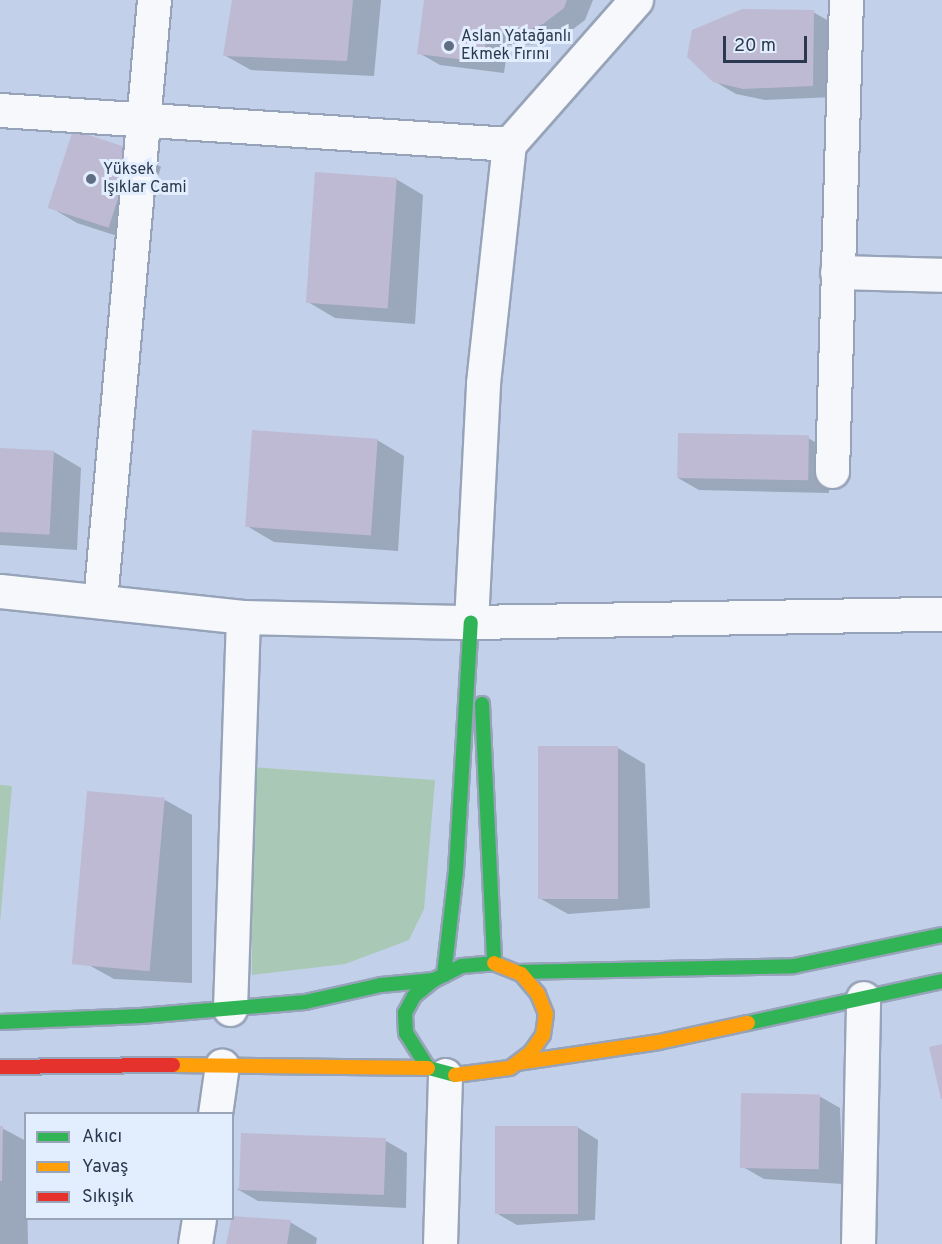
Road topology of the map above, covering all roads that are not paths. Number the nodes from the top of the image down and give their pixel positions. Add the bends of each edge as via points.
1 (154, 0) edge
2 (636, 0) edge
3 (846, 0) edge
4 (0, 110) edge
5 (144, 119) junction
6 (509, 144) junction
7 (837, 272) junction
8 (942, 275) edge
9 (832, 471) dead end
10 (0, 591) edge
11 (100, 601) junction
12 (942, 614) edge
13 (243, 617) junction
14 (471, 622) junction
15 (942, 935) edge
16 (495, 963) junction
17 (517, 972) junction
18 (439, 977) junction
19 (942, 981) edge
20 (863, 998) junction
21 (230, 1009) junction
22 (0, 1023) edge
23 (517, 1063) junction
24 (222, 1065) junction
25 (0, 1067) edge
26 (436, 1072) junction
27 (214, 1112) edge
28 (199, 1220) edge
29 (195, 1244) edge
30 (440, 1244) edge
31 (858, 1244) edge

1 - 5 street
2 - 6 street
3 - 7 street
4 - 5 street
5 - 6 street
5 - 11 street
6 - 14 street via 483,383
7 - 8 street
7 - 9 street
10 - 11 street
11 - 13 street
12 - 14 street
13 - 14 street
13 - 21 street
14 - 16 street via 483,711
14 - 18 street via 456,871
15 - 17 street via 794,966
16 - 17 street
16 - 18 street via 462,966
17 - 23 street via 537,993 546,1014 543,1035
18 - 21 street via 305,1002
18 - 26 street via 414,996 405,1013 406,1033
19 - 20 street
20 - 23 street via 659,1042
20 - 31 street
21 - 22 street
23 - 26 street via 483,1075
24 - 25 street
24 - 26 street
24 - 27 street
26 - 30 street
28 - 29 street

